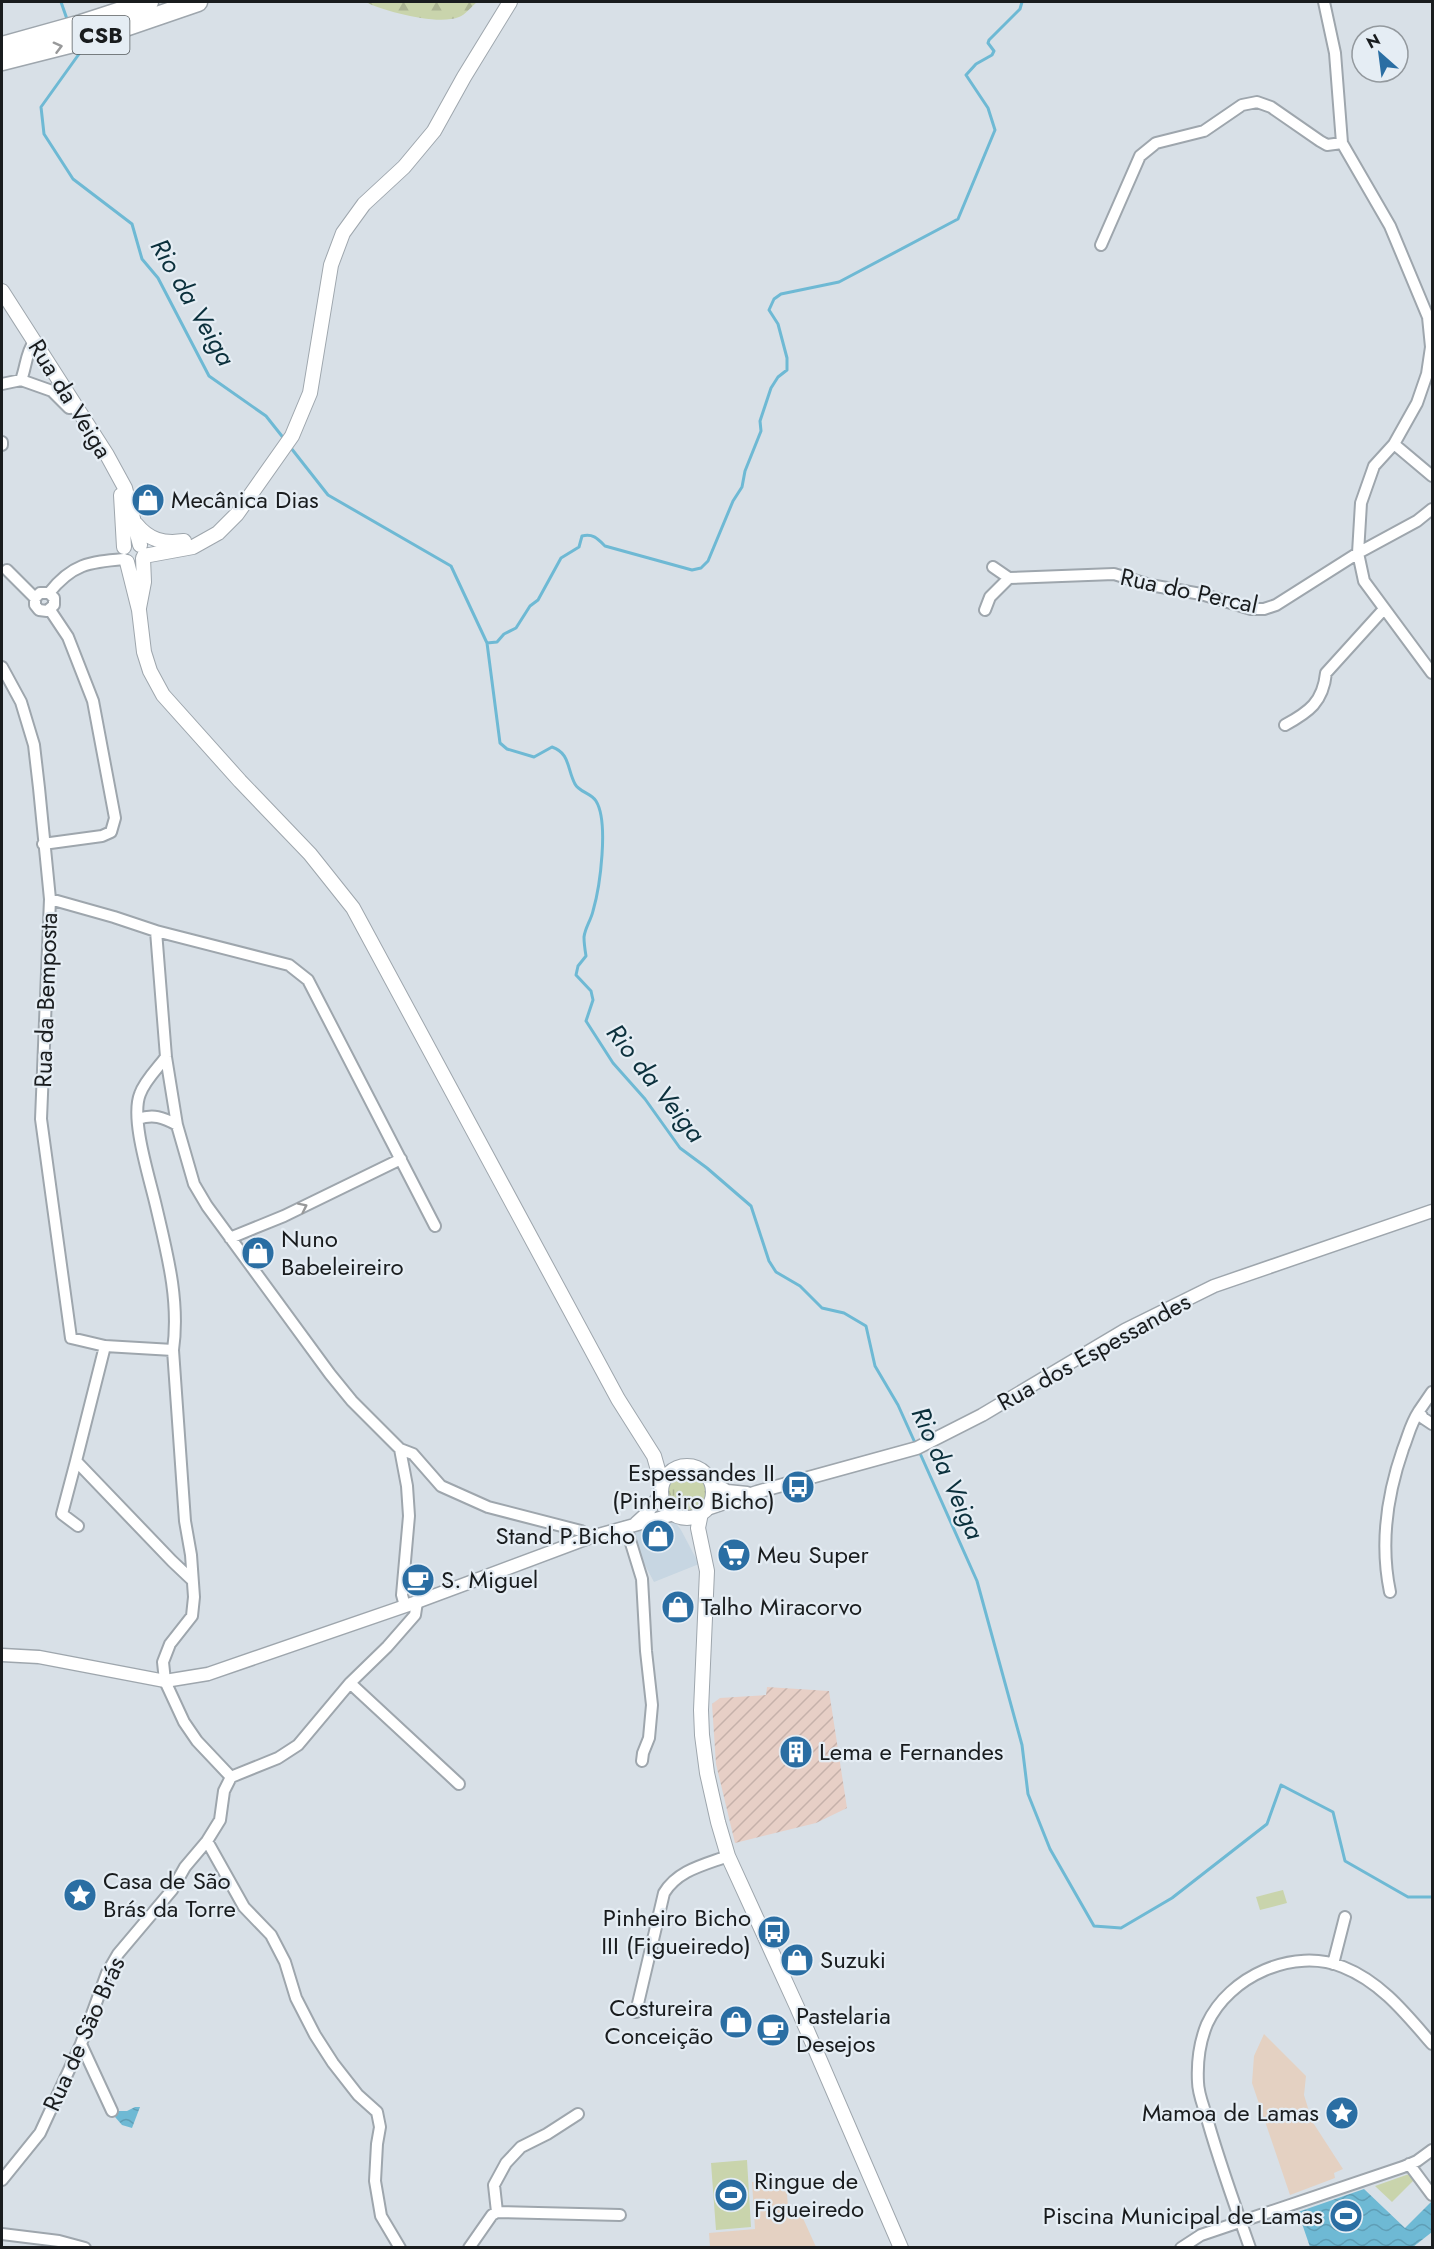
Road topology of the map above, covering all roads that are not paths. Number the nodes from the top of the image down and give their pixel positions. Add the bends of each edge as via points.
1 (149, 2) edge
2 (198, 2) edge
3 (500, 2) edge
4 (510, 2) edge
5 (1324, 2) edge
6 (2, 46) edge
7 (2, 61) edge
8 (464, 76) junction
9 (1342, 143) junction
10 (1101, 245) dead end
11 (2, 291) edge
12 (34, 342) junction
13 (21, 380) junction
14 (2, 384) edge
15 (76, 407) junction
16 (1394, 444) junction
17 (1432, 476) edge
18 (119, 478) junction
19 (1432, 509) edge
20 (135, 523) junction
21 (166, 548) junction
22 (142, 551) junction
23 (1358, 553) junction
24 (124, 554) junction
25 (993, 567) dead end
26 (7, 570) dead end
27 (1009, 578) junction
28 (144, 582) junction
29 (49, 592) junction
30 (35, 598) junction
31 (1384, 609) junction
32 (50, 610) junction
33 (139, 610) junction
34 (985, 610) dead end
35 (2, 667) edge
36 (1432, 673) edge
37 (1285, 725) dead end
38 (44, 844) junction
39 (50, 899) junction
40 (156, 932) junction
41 (166, 1057) junction
42 (138, 1119) junction
43 (177, 1125) junction
44 (401, 1159) junction
45 (1432, 1211) edge
46 (435, 1226) dead end
47 (230, 1238) junction
48 (105, 1346) junction
49 (173, 1350) junction
50 (1432, 1392) edge
51 (1419, 1411) junction
52 (1432, 1424) edge
53 (400, 1449) junction
54 (654, 1456) junction
55 (76, 1461) junction
56 (692, 1466) junction
57 (711, 1481) junction
58 (662, 1488) junction
59 (757, 1492) junction
60 (704, 1511) junction
61 (676, 1515) junction
62 (78, 1526) dead end
63 (629, 1526) junction
64 (591, 1537) junction
65 (703, 1558) junction
66 (191, 1579) junction
67 (1390, 1592) dead end
68 (411, 1604) junction
69 (2, 1655) edge
70 (165, 1681) junction
71 (350, 1683) junction
72 (642, 1761) dead end
73 (231, 1777) junction
74 (459, 1784) dead end
75 (207, 1841) junction
76 (728, 1856) junction
77 (1345, 1917) dead end
78 (1333, 1964) junction
79 (636, 2012) dead end
80 (81, 2044) junction
81 (1432, 2044) edge
82 (112, 2111) dead end
83 (578, 2114) dead end
84 (1432, 2150) edge
85 (1409, 2164) junction
86 (2, 2180) edge
87 (1432, 2195) edge
88 (497, 2212) junction
89 (620, 2215) dead end
90 (1241, 2223) junction
91 (2, 2234) edge
92 (85, 2247) edge
93 (400, 2247) edge
94 (469, 2247) edge
95 (901, 2247) edge
96 (1181, 2247) edge
97 (1251, 2247) edge

1 - 6 highway, CSB
7 -> 2 highway, CSB via 93,38
3 - 8 main road
4 - 8 main road
5 - 9 street via 1335,53
8 - 21 main road via 434,131 404,167 364,204 343,233 332,265 310,393 292,436 237,514 218,533 193,547
9 - 10 street via 1328,145 1320,141 1271,106 1257,102 1242,105 1204,131 1156,142 1148,148 1140,156
9 - 16 street via 1390,226 1428,317 1431,347 1427,374 1417,403
11 - 12 main road, Rua da Veiga
12 - 13 street
12 - 15 main road, Rua da Veiga
13 - 14 street
13 - 15 street via 52,391 69,408
15 - 18 main road, Rua da Veiga
16 - 17 street
16 - 23 street via 1374,466 1361,503
18 - 20 main road, Rua da Veiga
18 - 24 main road, Rua da Veiga
19 - 23 street, Rua do Percal
20 - 21 main road
20 - 22 main road, Rua da Veiga
21 - 22 main road
21 - 28 main road via 149,568
22 - 24 main road via 130,543
22 - 24 main road via 138,563
22 - 28 main road, Rua da Veiga
23 - 27 street, Rua do Percal via 1264,609 1114,574
23 - 31 street via 1364,581
24 - 29 street via 90,562 63,578
24 - 33 main road, Rua da Veiga
25 - 27 street
26 - 30 street
27 - 34 street via 990,597
28 - 33 main road
29 - 30 street
29 - 32 street via 55,601
30 - 32 street via 39,610
31 - 36 street
31 - 37 street via 1326,673 1325,687 1316,703
32 - 38 street via 68,637 93,701 115,818 111,832 102,836
33 - 54 main road via 147,662 163,695 310,854 354,908 618,1399
35 - 38 street, Rua da Bemposta via 21,702 34,745
38 - 39 street, Rua da Bemposta
39 - 40 street
39 - 48 street, Rua da Bemposta via 41,1119 71,1338
40 - 41 street
40 - 44 street via 289,965 308,980
41 - 42 street via 140,1095
41 - 43 street
42 - 43 street via 148,1115 163,1117
42 - 49 street via 174,1295
43 - 47 street via 194,1184
44 - 46 street
47 -> 44 street
45 - 59 street, Rua dos Espessandes via 1214,1287 1125,1330 922,1446
47 - 53 street via 330,1374
48 - 49 street
48 - 55 street
49 - 66 street
50 - 51 street
51 - 52 street
51 - 67 street via 1410,1426 1390,1493 1386,1553
53 - 64 street via 413,1454 441,1486 488,1506
53 - 68 street via 409,1516 402,1595
54 - 56 main road
54 - 58 main road
55 - 62 street via 62,1514
55 - 66 street
56 - 57 main road
56 - 58 main road via 674,1470
57 - 59 street via 727,1491
57 - 60 main road via 712,1500
58 - 61 main road via 663,1502
58 - 63 street via 646,1513
59 - 60 street
60 - 61 main road via 694,1517
60 - 65 main road via 698,1528
61 - 63 street
61 - 65 main road
63 - 64 street
63 - 72 street via 642,1579 652,1705
64 - 68 street
65 - 76 main road via 707,1571 702,1735 707,1773
66 - 70 street via 192,1616 170,1644 164,1662
68 - 70 street via 208,1674
68 - 71 street via 415,1615
69 - 70 street via 39,1657
70 - 73 street via 184,1722
71 - 73 street via 298,1745 278,1758
71 - 74 street
73 - 75 street, Rua de São Brás via 224,1791 220,1820
75 - 80 street, Rua de São Brás via 118,1954
75 - 93 street via 244,1907 271,1935 315,2035 358,2095 377,2112 380,2127 375,2181 381,2216
76 - 79 street via 682,1873 664,1893
76 - 95 main road
77 - 78 street
78 - 81 street via 1382,1990
78 - 90 street via 1287,1964 1257,1973 1230,1993 1208,2023 1200,2045 1197,2084
80 - 82 street
80 - 86 street, Rua de São Brás via 40,2133
83 - 88 street via 521,2147 506,2163 494,2185
84 - 85 street
85 - 87 street
85 - 90 street
88 - 89 street
88 - 94 street
90 - 96 street via 1201,2235
90 - 97 street
91 - 92 street

